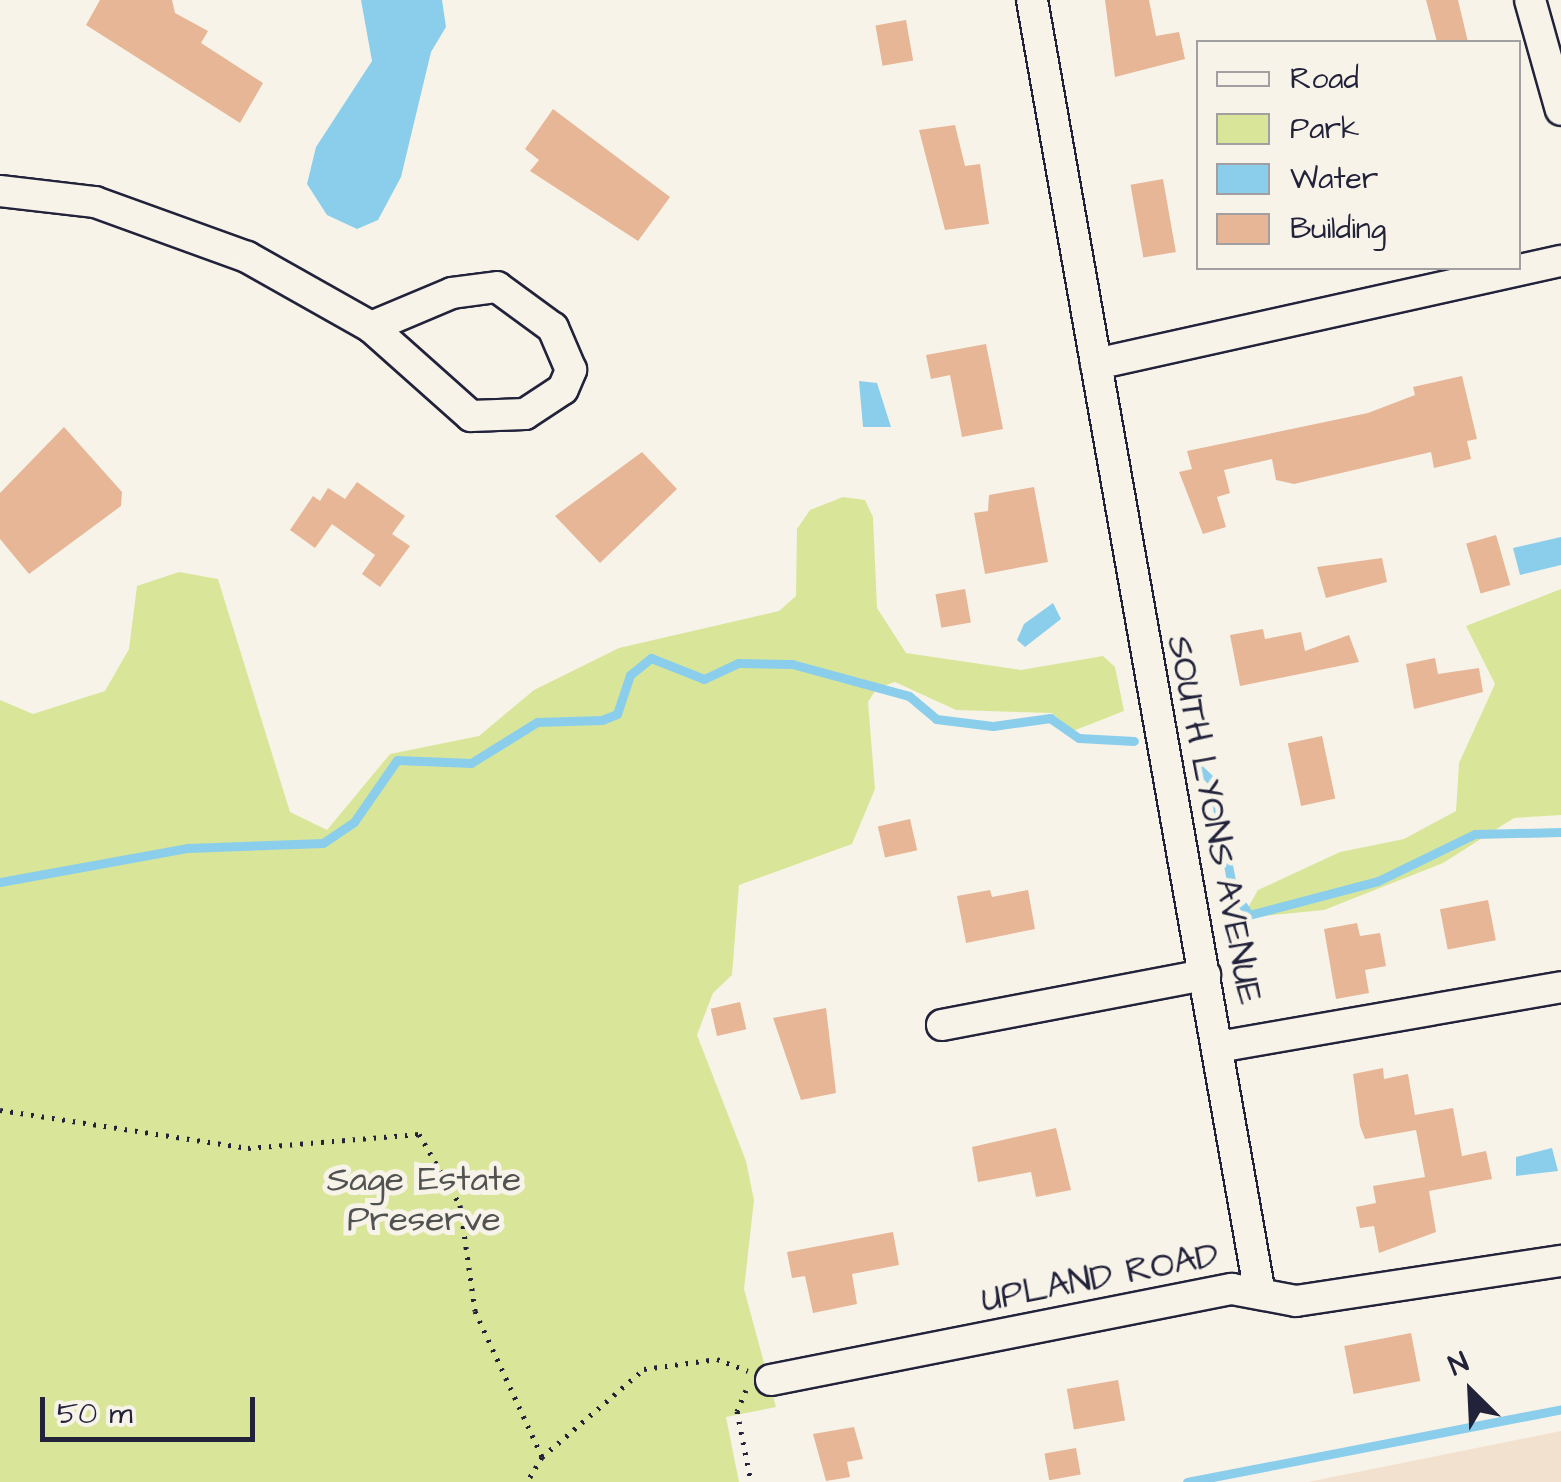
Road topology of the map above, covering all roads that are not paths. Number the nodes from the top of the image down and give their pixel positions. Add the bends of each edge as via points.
1 (1032, 0) edge
2 (1530, 0) edge
3 (1561, 110) edge
4 (0, 191) edge
5 (1561, 261) edge
6 (1520, 270) edge
7 (1521, 270) edge
8 (370, 327) junction
9 (1096, 364) junction
10 (1205, 975) junction
11 (1561, 987) edge
12 (942, 1025) dead end
13 (1218, 1046) junction
14 (1561, 1261) edge
15 (1258, 1289) junction
16 (771, 1380) road end

1 - 9 street, SOUTH LYONS AVENUE
2 - 3 street
4 - 8 street via 94,202 186,230
5 - 7 street
6 - 9 street
8 - 8 street via 436,394 480,419 538,408 571,370 567,347 541,314 497,287 452,293
9 - 10 street, SOUTH LYONS AVENUE
10 - 12 street
10 - 13 street, SOUTH LYONS AVENUE
11 - 13 street
13 - 15 street, SOUTH LYONS AVENUE
14 - 15 street, UPLAND ROAD via 1296,1300
15 - 16 street, UPLAND ROAD

